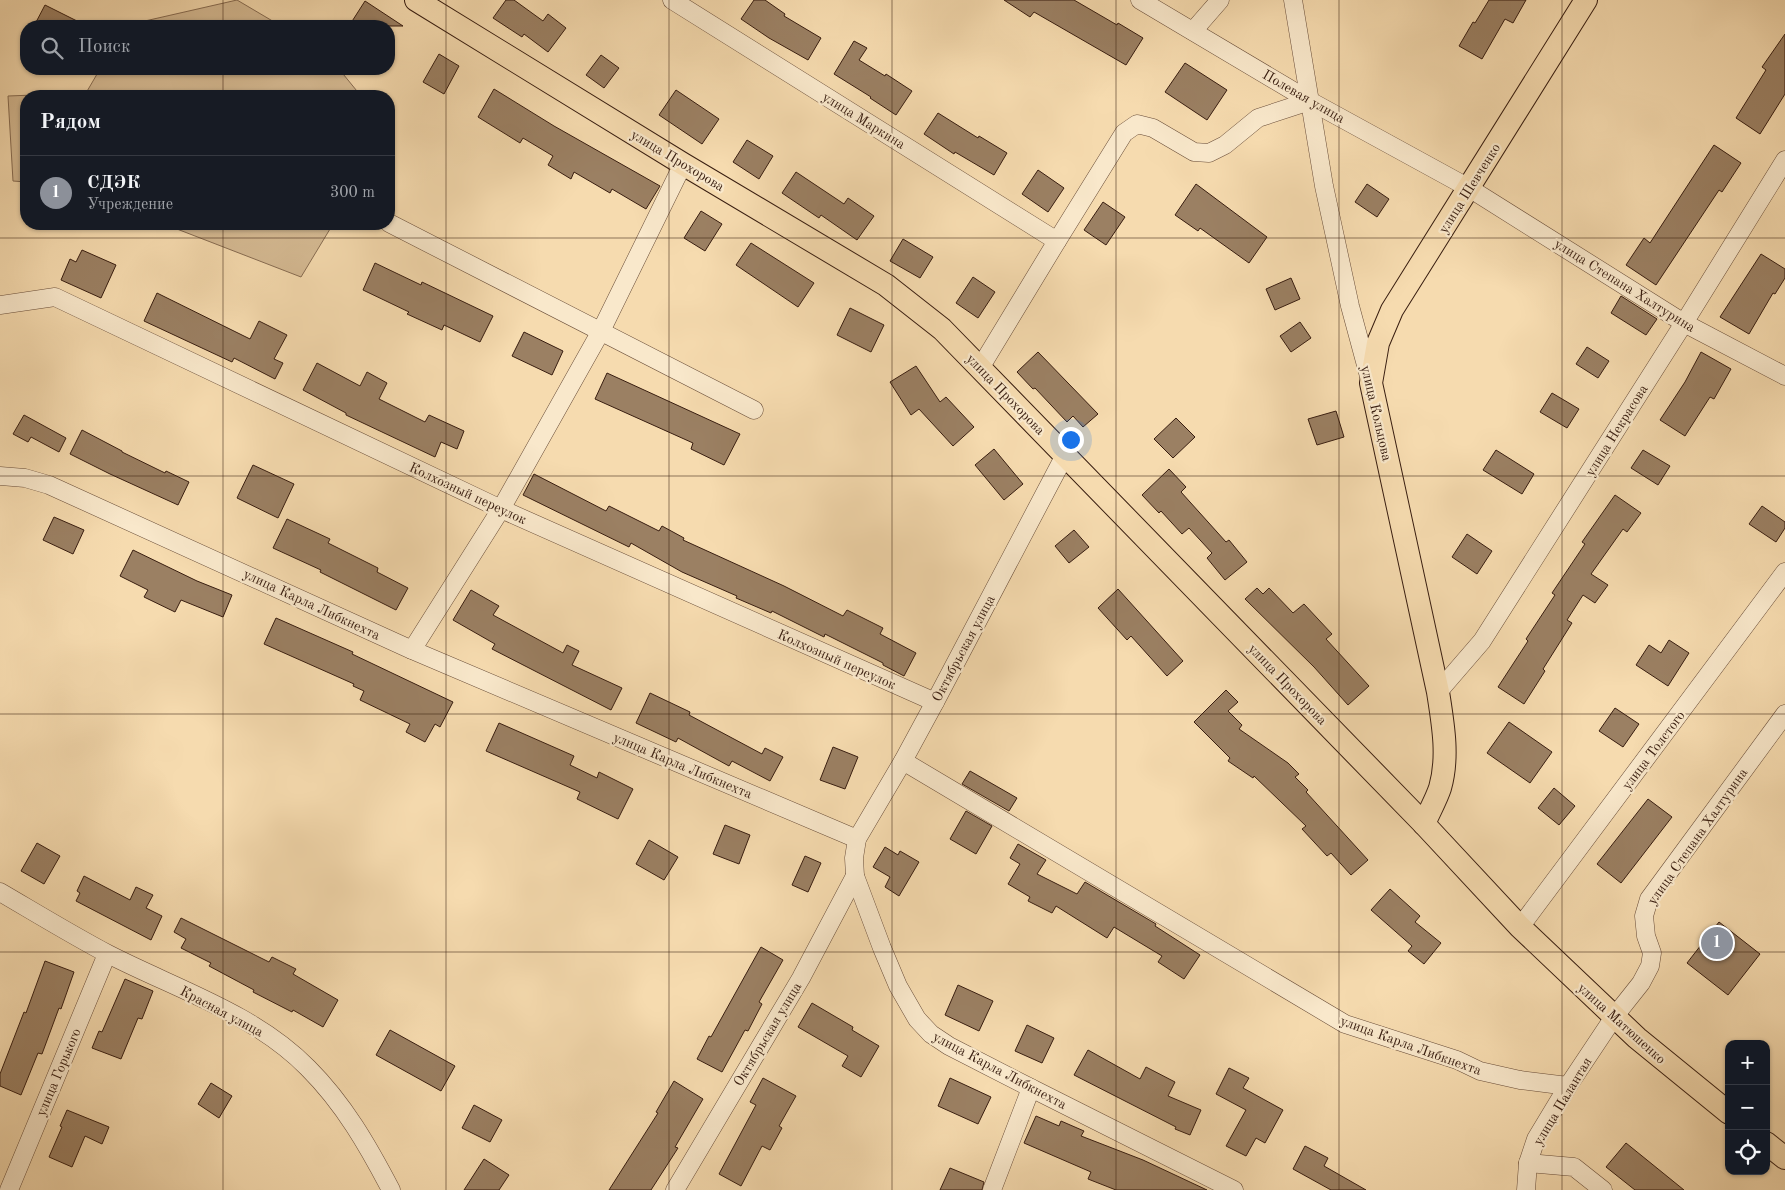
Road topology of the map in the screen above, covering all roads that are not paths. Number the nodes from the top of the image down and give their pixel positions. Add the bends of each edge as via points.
1 (416, 0) edge
2 (672, 0) edge
3 (1140, 0) edge
4 (1220, 0) edge
5 (1293, 0) edge
6 (1586, 0) edge
7 (1193, 31) junction
8 (1310, 101) junction
9 (1785, 160) edge
10 (683, 164) junction
11 (1469, 188) junction
12 (395, 225) edge
13 (1057, 241) junction
14 (0, 305) edge
15 (1684, 323) junction
16 (601, 331) junction
17 (980, 368) junction
18 (1785, 376) edge
19 (1371, 383) junction
20 (754, 410) dead end
21 (1065, 455) junction
22 (0, 476) edge
23 (500, 509) junction
24 (1785, 572) edge
25 (412, 650) junction
26 (1438, 692) junction
27 (935, 702) junction
28 (1785, 714) edge
29 (903, 761) junction
30 (1424, 824) junction
31 (857, 839) junction
32 (855, 876) junction
33 (0, 892) edge
34 (1520, 927) junction
35 (107, 954) junction
36 (1614, 1017) junction
37 (1568, 1086) junction
38 (1031, 1088) junction
39 (1725, 1110) edge
40 (1770, 1145) edge
41 (1785, 1158) edge
42 (1528, 1163) junction
43 (9, 1190) edge
44 (391, 1190) edge
45 (675, 1190) edge
46 (992, 1190) edge
47 (1234, 1190) edge
48 (1526, 1190) edge
49 (1603, 1190) edge

1 - 10 main road, улица Прохорова
2 - 13 street, улица Маркина
3 - 7 street, Полевая улица
4 - 7 street
5 - 8 street, улица Кольцова
6 - 11 main road, улица Шевченко
7 - 8 street, Полевая улица
8 - 11 street, Полевая улица
8 - 13 street via 1258,118 1225,146 1209,153 1194,152 1153,128 1137,124 1124,133
8 - 19 street, улица Кольцова via 1348,297
9 - 15 street, улица Некрасова
10 - 16 street
10 - 17 main road, улица Прохорова via 886,285 942,329
11 - 15 street, улица Степана Халтурина
11 - 19 main road, улица Шевченко via 1392,310 1378,343
12 - 16 street
13 - 17 street
14 - 23 street, Колхозный переулок via 55,298
15 - 18 street, улица Степана Халтурина
15 - 26 street, улица Некрасова via 1482,641
16 - 20 street
16 - 23 street
17 - 21 main road, улица Прохорова
19 - 26 main road, улица Кольцова
21 - 27 street, Октябрьская улица
21 - 30 main road, улица Прохорова
22 - 25 street, улица Карла Либкнехта via 25,478 49,485
23 - 25 street
23 - 27 street, Колхозный переулок
24 - 34 street, улица Толстого
25 - 31 street, улица Карла Либкнехта
26 - 30 main road, улица Кольцова via 1445,732 1445,763 1440,788
27 - 29 street, Октябрьская улица
28 - 36 street, улица Степана Халтурина via 1649,899 1644,916 1652,953 1650,966
29 - 31 street, Октябрьская улица
29 - 37 street, улица Карла Либкнехта via 1345,1024 1457,1060 1480,1071
30 - 34 main road, улица Прохорова
31 - 32 street, улица Карла Либкнехта
32 - 38 street, улица Карла Либкнехта via 892,971 917,1019 949,1046
32 - 45 street, Октябрьская улица via 801,978
33 - 35 street, Красная улица
34 - 36 main road, улица Матюшенко
35 - 43 street, улица Горького
35 - 44 street, Красная улица via 248,1022 276,1040 308,1068 349,1116
36 - 37 street, улица Палантая
36 - 39 main road, улица Матюшенко
37 - 42 street, улица Палантая via 1536,1139
38 - 46 street
38 - 47 street, улица Карла Либкнехта
40 - 41 main road
42 - 48 street, улица Палантая
42 - 49 street via 1574,1167

